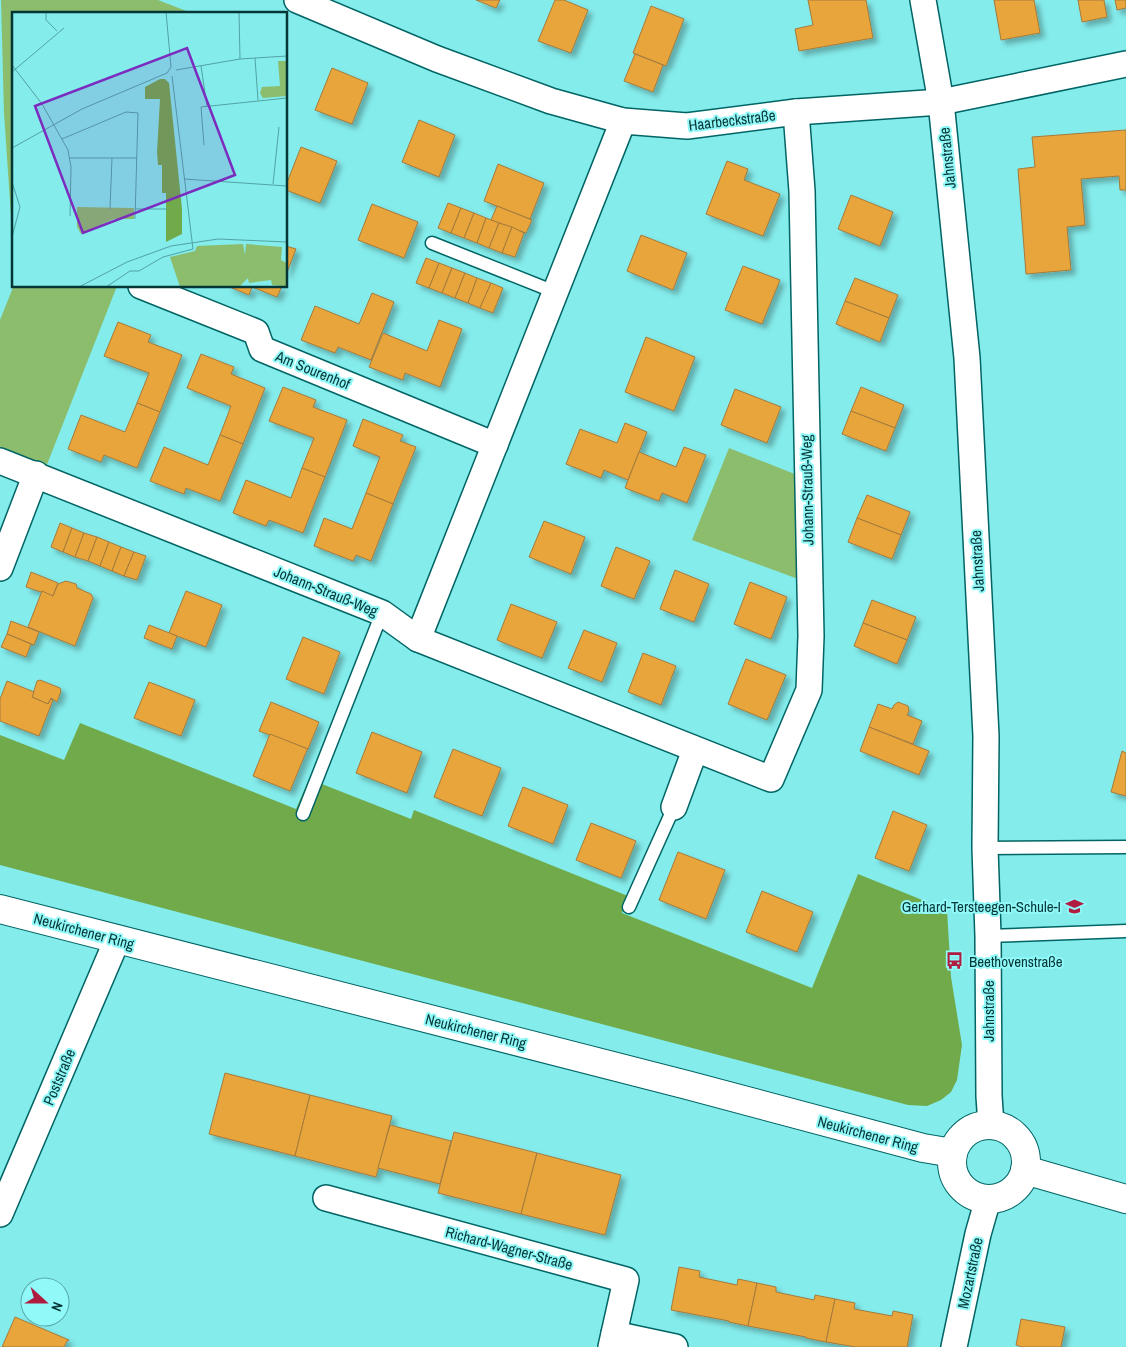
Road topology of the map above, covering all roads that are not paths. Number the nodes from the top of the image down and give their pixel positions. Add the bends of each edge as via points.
1 (297, 0) edge
2 (923, 0) edge
3 (1126, 64) edge
4 (941, 102) junction
5 (796, 112) junction
6 (623, 121) junction
7 (432, 244) dead end
8 (146, 288) edge
9 (555, 292) junction
10 (495, 445) junction
11 (0, 460) edge
12 (36, 474) junction
13 (0, 568) edge
14 (382, 613) junction
15 (418, 639) junction
16 (695, 750) junction
17 (674, 807) joint
18 (303, 814) dead end
19 (1126, 847) edge
20 (985, 848) junction
21 (629, 907) dead end
22 (0, 909) edge
23 (1126, 930) edge
24 (988, 936) junction
25 (117, 940) junction
26 (991, 1125) junction
27 (953, 1153) junction
28 (1025, 1170) junction
29 (326, 1198) dead end
30 (988, 1199) junction
31 (1126, 1199) edge
32 (0, 1214) edge
33 (613, 1340) edge
34 (676, 1347) edge
35 (954, 1347) edge

1 - 6 street, Haarbeckstraße via 437,59 551,101
2 - 4 street, Jahnstraße
3 - 4 street, Haarbeckstraße
4 - 5 street, Haarbeckstraße
4 - 20 street, Jahnstraße via 967,358 986,736
5 - 6 street, Haarbeckstraße via 687,126
5 - 16 street, Johann-Strauß-Weg via 802,191 811,636 809,690 771,779
6 - 9 street
7 - 9 lane
8 - 10 street, Am Sourenhof via 256,332 262,349
9 - 10 street
10 - 15 street
11 - 12 street, Johann-Strauß-Weg
12 - 13 street
12 - 14 street, Johann-Strauß-Weg
14 - 15 street, Johann-Strauß-Weg
14 - 18 lane
15 - 16 street, Johann-Strauß-Weg
16 - 17 street
17 - 21 lane
19 - 20 lane
20 - 24 street, Jahnstraße
22 - 25 street, Neukirchener Ring
23 - 24 lane
24 - 26 street, Jahnstraße
25 - 27 street, Neukirchener Ring via 923,1148
25 - 32 street, Poststraße
26 - 27 street via 967,1132
26 - 28 street via 1014,1135 1021,1145
27 - 30 street via 952,1166 964,1190 975,1197
28 - 30 street via 1012,1191
28 - 31 street
29 - 33 street, Richard-Wagner-Straße via 626,1280
30 - 35 street, Mozartstraße
33 - 34 street

